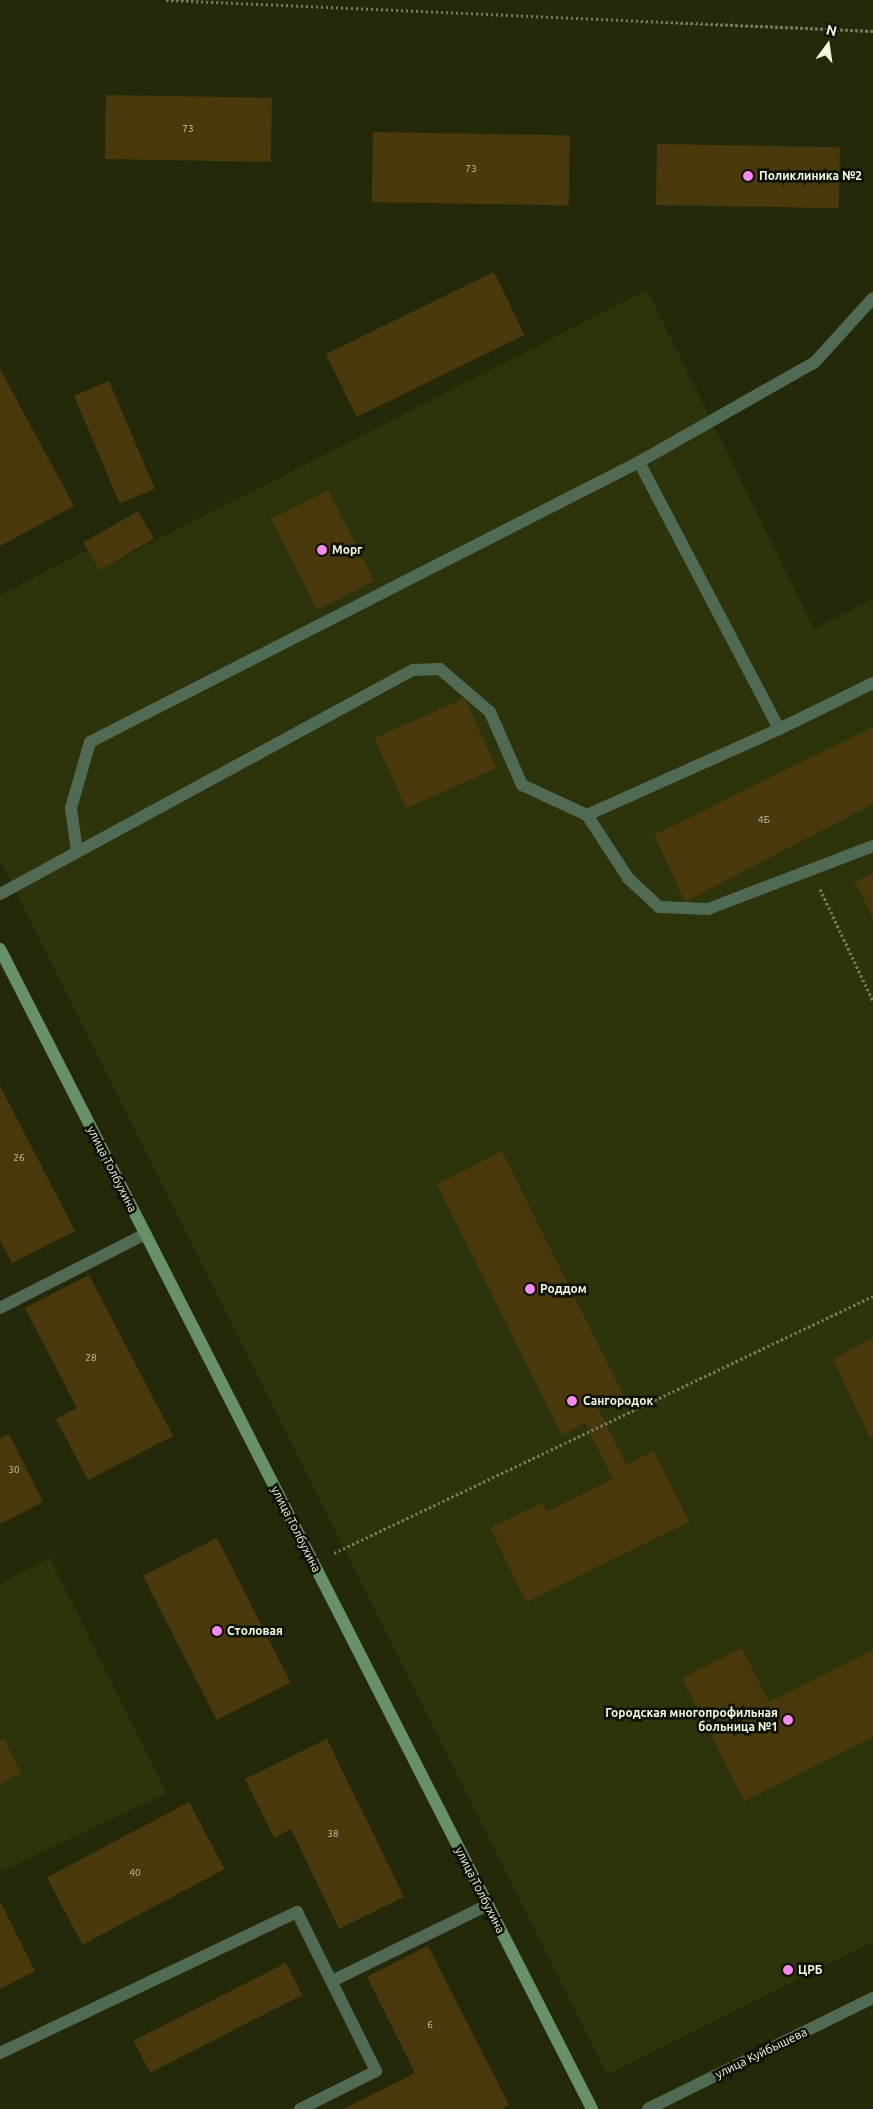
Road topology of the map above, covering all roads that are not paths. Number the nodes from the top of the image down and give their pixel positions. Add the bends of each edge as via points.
1 (873, 298) edge
2 (639, 462) junction
3 (873, 683) edge
4 (779, 730) junction
5 (587, 815) junction
6 (873, 846) edge
7 (76, 852) junction
8 (0, 894) edge
9 (0, 949) edge
10 (145, 1234) junction
11 (0, 1308) edge
12 (488, 1905) junction
13 (332, 1981) junction
14 (873, 1998) edge
15 (0, 2053) edge
16 (300, 2109) edge
17 (592, 2109) edge
18 (648, 2109) edge

1 - 2 street via 815,362
2 - 4 street
2 - 7 street via 90,742 71,808
3 - 4 street
4 - 5 street
5 - 6 street via 628,878 659,907 708,909
5 - 7 street via 522,785 490,712 440,669 414,670
7 - 8 street
9 - 10 street, улица Толбухина
10 - 11 street
10 - 12 street, улица Толбухина
12 - 13 street
12 - 17 street, улица Толбухина
13 - 15 street via 298,1912
13 - 16 street via 376,2071
14 - 18 street, улица Куйбышева

